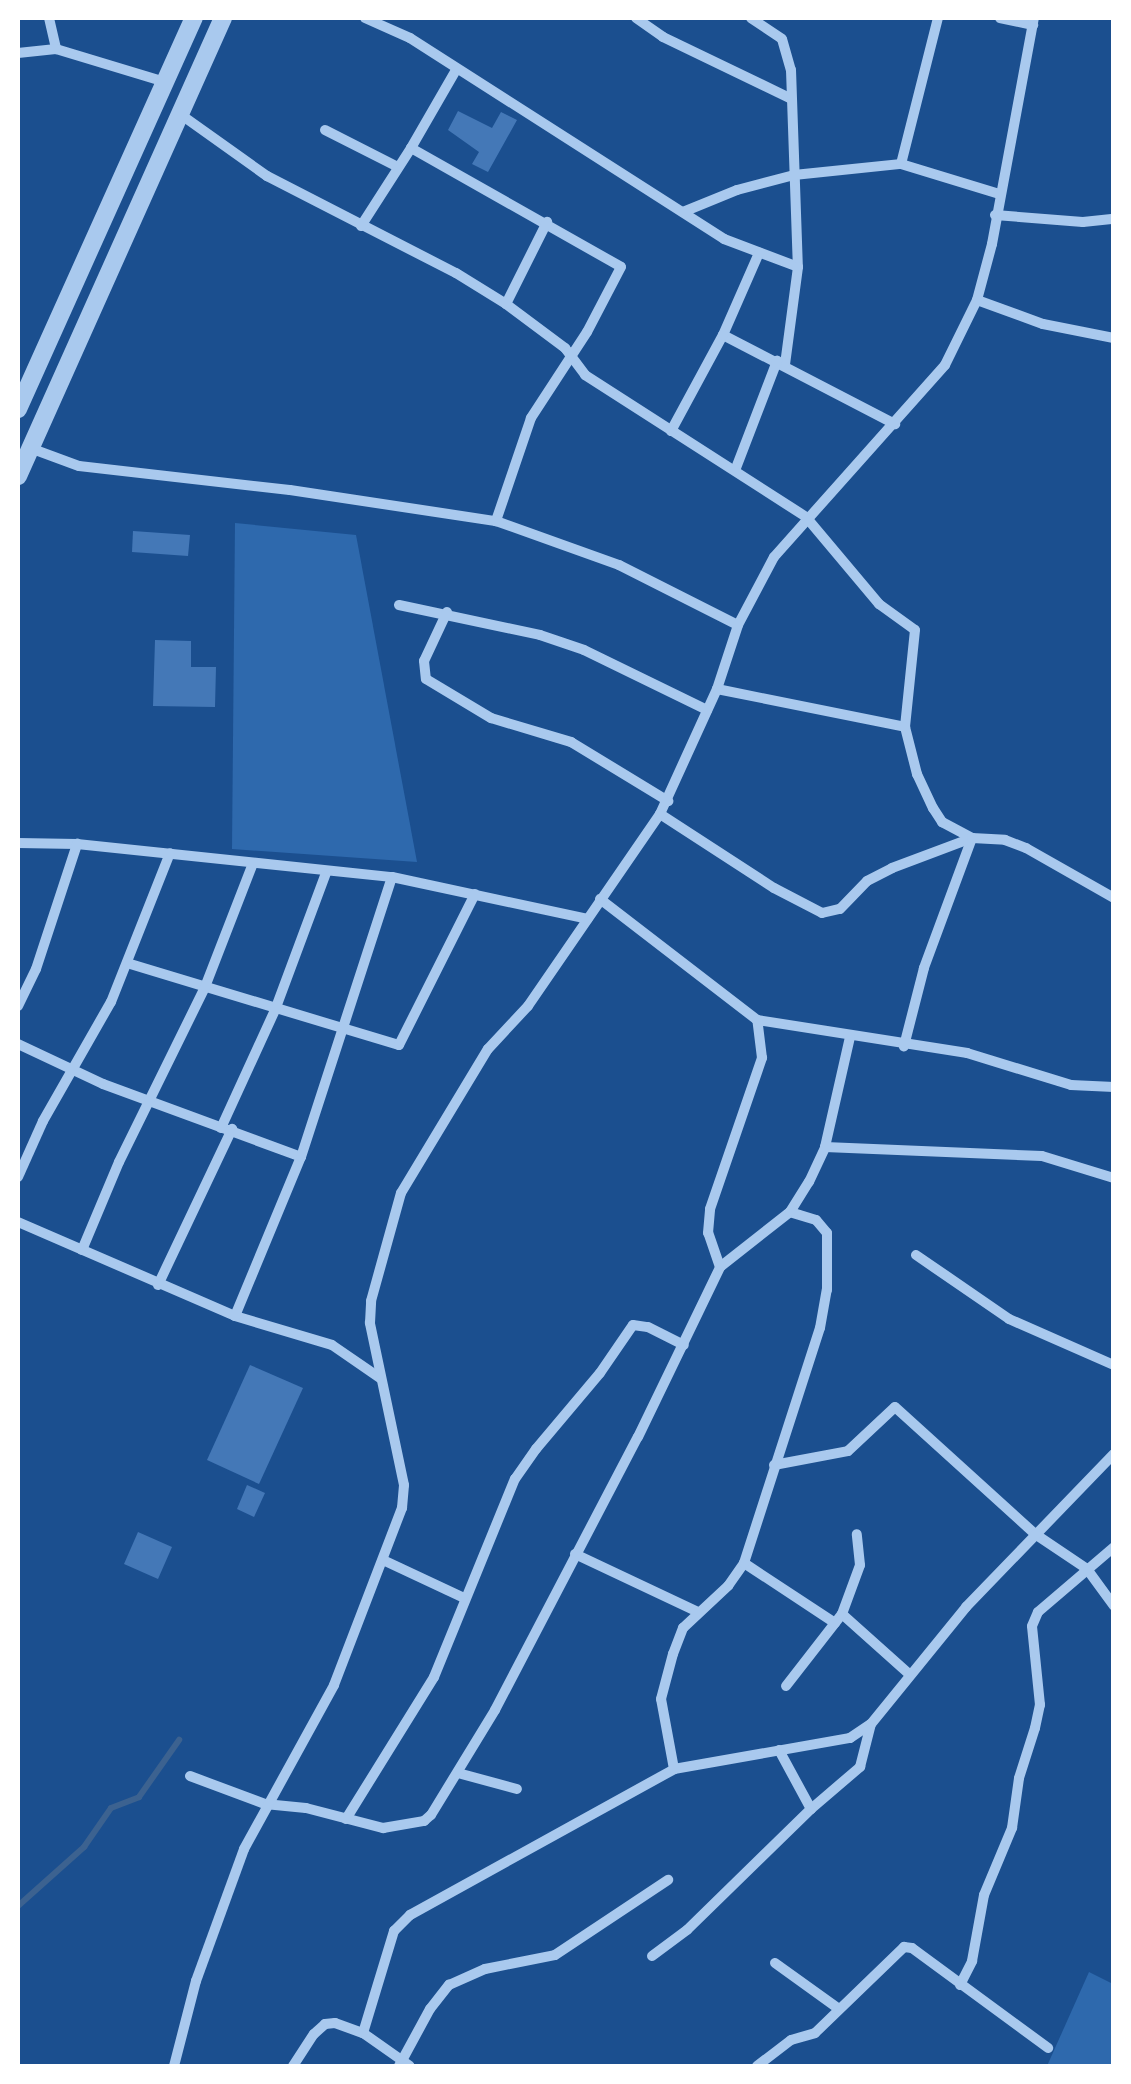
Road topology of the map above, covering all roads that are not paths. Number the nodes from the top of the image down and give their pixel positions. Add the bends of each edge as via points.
1 (49, 18) edge
2 (194, 18) edge
3 (223, 18) edge
4 (364, 18) edge
5 (636, 18) edge
6 (751, 18) edge
7 (938, 18) edge
8 (1000, 18) edge
9 (1034, 21) edge
10 (56, 50) junction
11 (18, 52) edge
12 (456, 70) junction
13 (165, 82) junction
14 (790, 98) junction
15 (180, 114) junction
16 (326, 130) dead end
17 (411, 148) junction
18 (900, 164) junction
19 (398, 168) junction
20 (794, 175) junction
21 (999, 194) junction
22 (683, 212) junction
23 (995, 215) junction
24 (1114, 219) edge
25 (548, 222) junction
26 (361, 226) junction
27 (760, 252) junction
28 (798, 266) junction
29 (977, 300) junction
30 (506, 304) junction
31 (722, 335) junction
32 (1114, 338) edge
33 (572, 356) junction
34 (781, 363) junction
35 (18, 409) edge
36 (894, 424) junction
37 (671, 432) junction
38 (30, 448) junction
39 (736, 468) junction
40 (18, 476) edge
41 (806, 517) junction
42 (496, 522) junction
43 (399, 605) dead end
44 (446, 612) junction
45 (738, 624) junction
46 (717, 689) junction
47 (707, 710) junction
48 (906, 727) junction
49 (668, 801) junction
50 (660, 814) junction
51 (972, 838) junction
52 (18, 843) edge
53 (77, 844) junction
54 (170, 853) junction
55 (253, 863) junction
56 (326, 873) junction
57 (392, 877) junction
58 (475, 894) junction
59 (1114, 898) edge
60 (600, 899) junction
61 (588, 918) junction
62 (126, 963) junction
63 (205, 987) junction
64 (18, 1006) edge
65 (275, 1010) junction
66 (757, 1020) junction
67 (344, 1030) junction
68 (850, 1037) junction
69 (18, 1044) edge
70 (904, 1046) junction
71 (71, 1070) junction
72 (1114, 1087) edge
73 (151, 1103) junction
74 (226, 1128) junction
75 (825, 1147) junction
76 (301, 1157) junction
77 (18, 1177) edge
78 (1114, 1178) edge
79 (790, 1212) junction
80 (18, 1222) edge
81 (82, 1250) junction
82 (916, 1255) dead end
83 (720, 1267) junction
84 (158, 1285) junction
85 (235, 1316) junction
86 (684, 1345) junction
87 (1114, 1365) edge
88 (380, 1378) junction
89 (1114, 1454) edge
90 (774, 1465) junction
91 (857, 1534) dead end
92 (1035, 1534) junction
93 (1114, 1547) edge
94 (575, 1554) junction
95 (383, 1560) junction
96 (744, 1563) junction
97 (1087, 1569) junction
98 (464, 1598) junction
99 (1114, 1606) edge
100 (698, 1612) junction
101 (838, 1618) junction
102 (909, 1674) junction
103 (786, 1686) dead end
104 (872, 1724) junction
105 (779, 1750) junction
106 (674, 1769) junction
107 (458, 1773) junction
108 (190, 1776) dead end
109 (517, 1789) dead end
110 (265, 1804) junction
111 (811, 1810) junction
112 (346, 1819) junction
113 (668, 1880) dead end
114 (652, 1956) dead end
115 (775, 1963) dead end
116 (960, 1985) junction
117 (839, 2009) junction
118 (362, 2033) junction
119 (1048, 2048) dead end
120 (404, 2065) edge
121 (174, 2066) edge
122 (293, 2066) edge
123 (757, 2066) edge

1 - 10 street
2 - 13 street
3 - 15 street
4 - 12 street via 410,38
5 - 14 street
6 - 14 street via 772,30 790,53
7 - 18 street
8 - 9 street
9 - 21 street
10 - 11 street
10 - 13 street
12 - 17 street
12 - 22 street
13 - 35 street
14 - 20 street
15 - 26 street via 268,176
15 - 38 street
16 - 19 street
17 - 19 street
17 - 25 street
18 - 20 street
18 - 21 street
19 - 26 street
20 - 22 street
20 - 28 street
21 - 23 street
22 - 27 street via 724,239
23 - 24 street
23 - 29 street
25 - 30 street
25 - 33 street via 620,265
26 - 30 street
27 - 28 street
27 - 31 street
28 - 34 street
29 - 32 street via 1043,324
29 - 36 street via 945,365
30 - 33 street
31 - 34 street
31 - 37 street
33 - 37 street via 585,375
33 - 42 street via 522,436
34 - 36 street
34 - 39 street
36 - 41 street
37 - 39 street
38 - 40 street
38 - 42 street via 79,466
39 - 41 street
41 - 45 street via 774,557
41 - 48 street via 879,604 915,630
42 - 45 street via 619,565
43 - 44 street
44 - 47 street via 584,650
44 - 49 street via 424,661 426,678 492,718 571,742
45 - 46 street
46 - 47 street
46 - 48 street
47 - 49 street
48 - 51 street via 933,808 942,822
49 - 50 street
50 - 51 street via 822,913 840,909 892,868
50 - 60 street
51 - 59 street via 1026,848
51 - 70 street
52 - 53 street
53 - 54 street
53 - 64 street
54 - 55 street
54 - 62 street
55 - 56 street
55 - 63 street
56 - 57 street
56 - 65 street
57 - 58 street
57 - 67 street
58 - 61 street
58 - 67 street via 401,1043
60 - 61 street
60 - 66 street
61 - 88 street via 528,1006 488,1049 402,1193 372,1300
62 - 63 street
62 - 71 street
63 - 65 street
63 - 73 street
65 - 67 street
65 - 74 street
66 - 68 street
66 - 83 street via 762,1058 710,1209 708,1233
67 - 76 street
68 - 70 street
68 - 75 street
69 - 71 street
70 - 72 street via 967,1053 1071,1085
71 - 73 street
71 - 77 street
73 - 74 street
73 - 81 street
74 - 76 street
74 - 84 street
75 - 78 street via 1042,1156
75 - 79 street
76 - 85 street
79 - 83 street
79 - 90 street via 816,1220 826,1233 826,1290 820,1328
80 - 81 street
81 - 84 street
82 - 87 street via 1010,1318
83 - 86 street
84 - 85 street
85 - 88 street via 332,1346
86 - 94 street
86 - 98 street via 640,1324 625,1334 515,1479
88 - 95 street via 404,1496
89 - 92 street
90 - 92 street via 848,1451 895,1407
90 - 96 street
91 - 101 street via 860,1564
92 - 97 street
92 - 102 street
93 - 97 street
94 - 100 street
94 - 107 street
95 - 98 street
95 - 110 street via 334,1685
96 - 100 street
96 - 101 street
97 - 99 street
97 - 116 street via 1038,1612 1032,1626 1040,1705 1012,1828 984,1895 972,1962
98 - 112 street via 417,1709
100 - 106 street via 683,1628 662,1700
101 - 102 street
101 - 103 street
102 - 104 street
104 - 105 street via 850,1738
104 - 111 street via 860,1767
105 - 106 street
105 - 111 street
106 - 118 street via 400,1923
107 - 109 street
107 - 112 street via 424,1821 383,1828
108 - 110 street
110 - 112 street
110 - 121 street via 196,1982
111 - 114 street
113 - 120 street via 555,1955 485,1968 449,1985
115 - 117 street
116 - 117 street via 904,1947
116 - 119 street
117 - 123 street via 815,2033 792,2040
118 - 120 street
118 - 122 street via 325,2024

